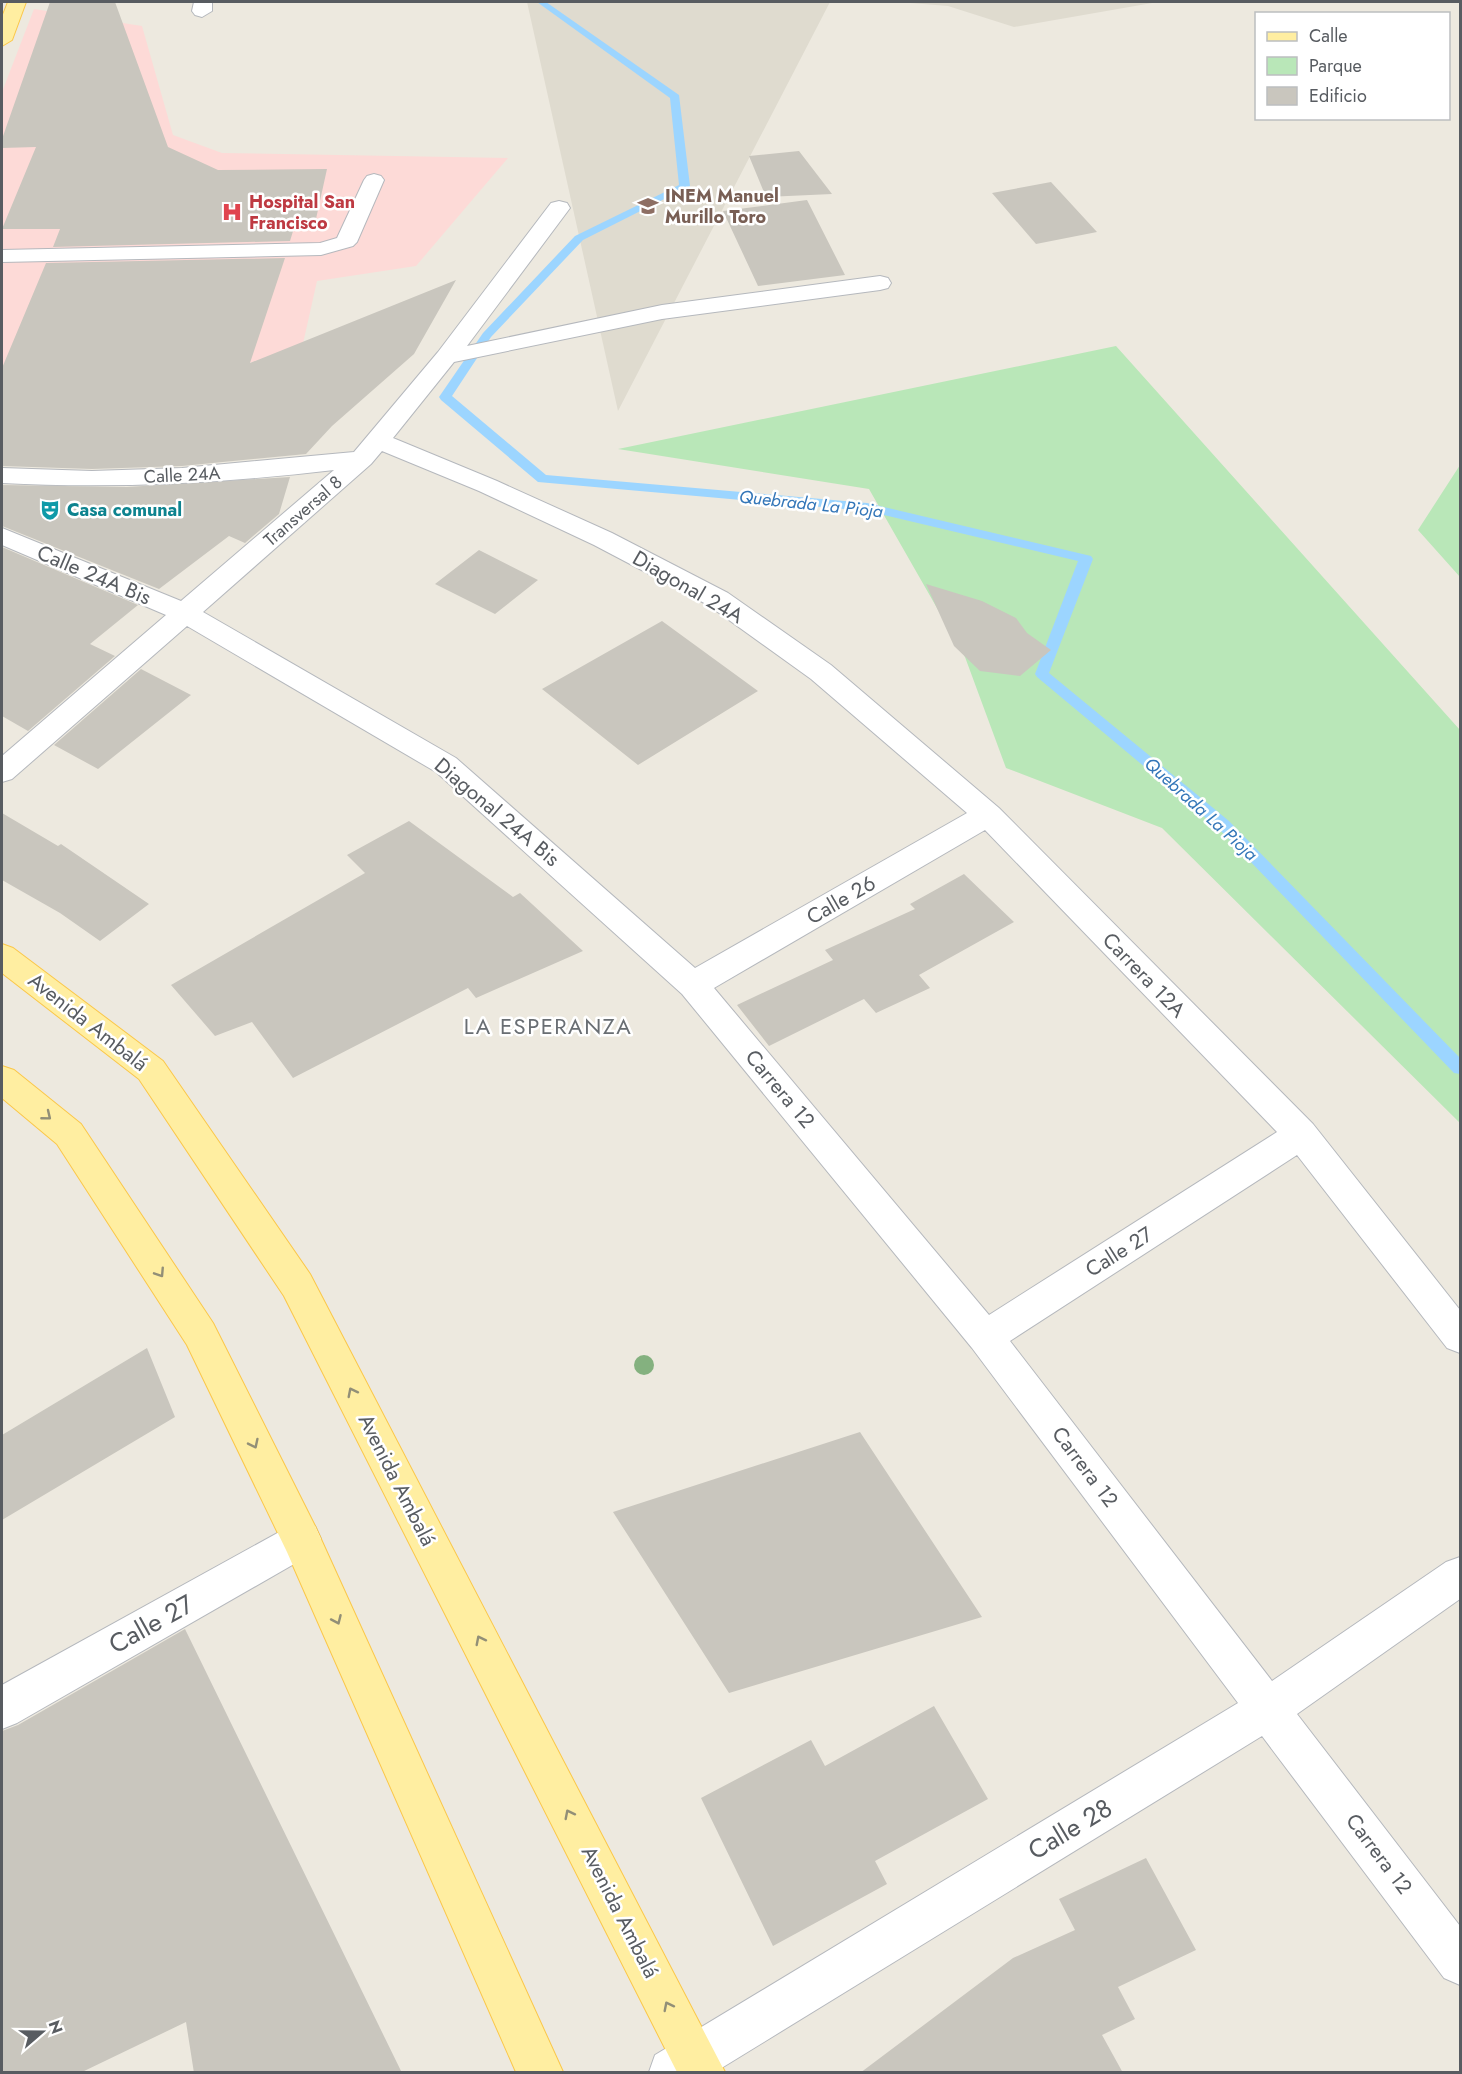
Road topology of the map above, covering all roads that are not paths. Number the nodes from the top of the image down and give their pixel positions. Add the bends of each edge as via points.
1 (17, 2) edge
2 (2, 40) edge
3 (374, 180) dead end
4 (559, 208) dead end
5 (2, 256) edge
6 (880, 283) dead end
7 (448, 357) junction
8 (370, 450) junction
9 (2, 475) edge
10 (2, 536) edge
11 (187, 614) junction
12 (2, 772) edge
13 (988, 815) junction
14 (2, 956) edge
15 (693, 985) junction
16 (2, 1079) edge
17 (1301, 1134) junction
18 (985, 1337) junction
19 (1461, 1337) edge
20 (300, 1539) junction
21 (1461, 1576) edge
22 (2, 1708) edge
23 (1269, 1708) junction
24 (1461, 1962) edge
25 (690, 2068) edge
26 (540, 2073) edge

1 - 2 main road
3 - 5 lane via 346,242 321,249
4 - 7 street, Transversal 8
6 - 7 street via 662,312
7 - 8 street, Transversal 8
8 - 9 street, Calle 24A via 274,470 73,480
8 - 11 street, Transversal 8
8 - 13 street, Diagonal 24A via 488,486 603,539 718,599 821,672
10 - 11 street, Calle 24A Bis
11 - 12 street, Transversal 8
11 - 15 street, Diagonal 24A Bis via 446,765
13 - 15 street, Calle 26
13 - 17 street, Carrera 12A
25 -> 14 main road, Avenida Ambalá via 297,1285 151,1070
15 - 18 street, Carrera 12
16 -> 20 main road via 69,1134 200,1334
17 - 18 street, Calle 27
17 - 19 street, Carrera 12A
18 - 23 street, Carrera 12
20 - 22 street, Calle 27
20 -> 26 main road
21 - 23 street, Calle 28
23 - 24 street, Carrera 12
23 - 25 street, Calle 28

